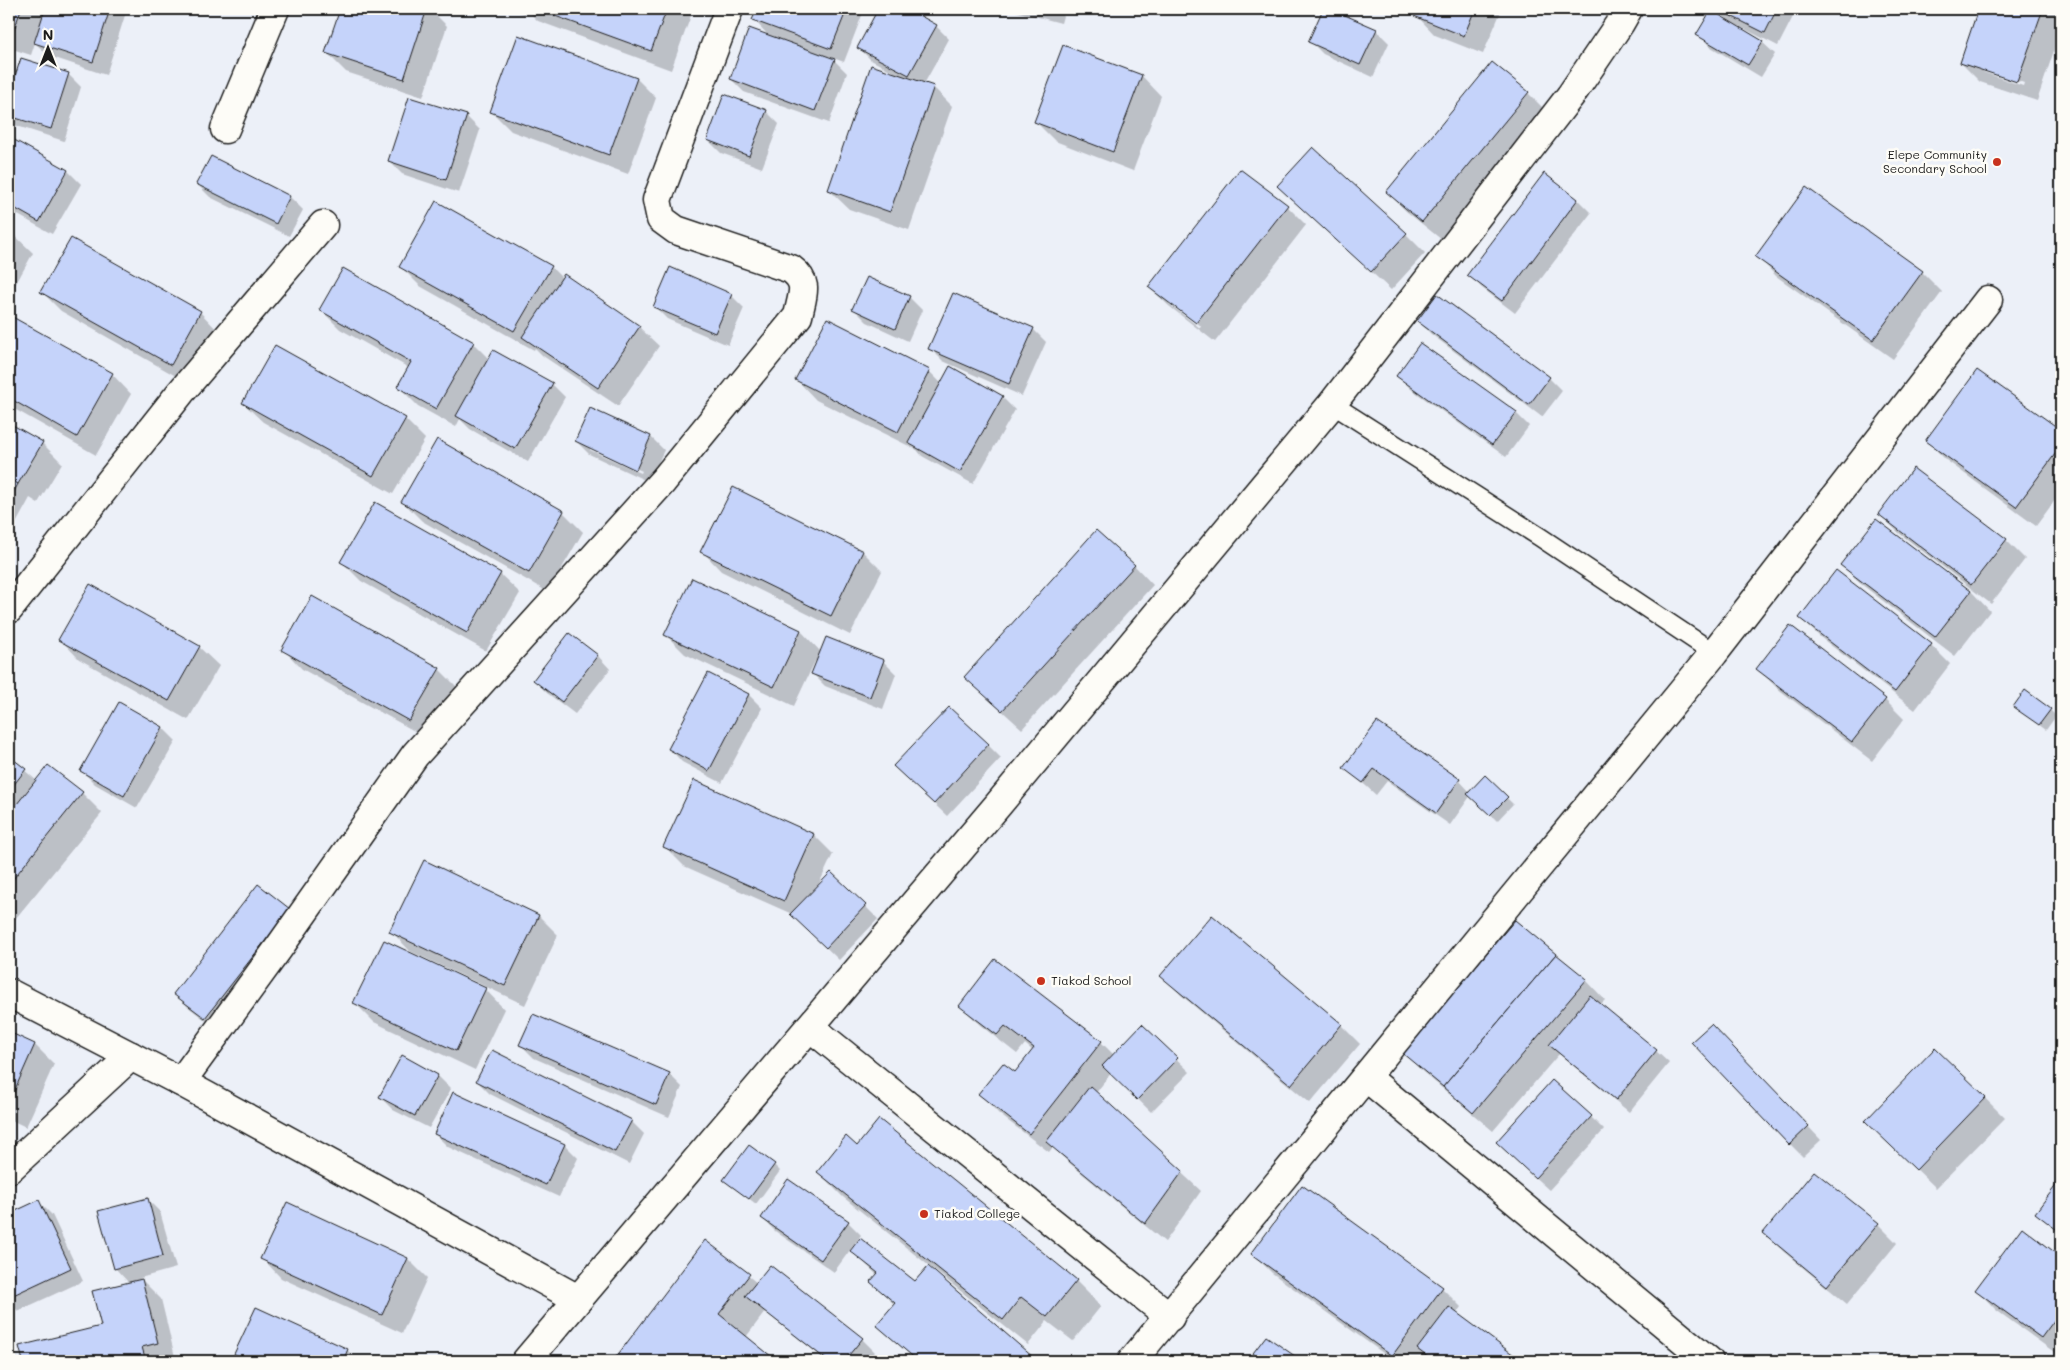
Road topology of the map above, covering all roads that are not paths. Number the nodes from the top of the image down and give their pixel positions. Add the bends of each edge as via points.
1 (275, 9) edge
2 (729, 9) edge
3 (1628, 9) edge
4 (225, 129) dead end
5 (323, 225) dead end
6 (1988, 300) dead end
7 (1332, 404) junction
8 (9, 609) edge
9 (1714, 653) junction
10 (9, 993) edge
11 (810, 1027) junction
12 (131, 1056) junction
13 (1366, 1077) junction
14 (180, 1082) junction
15 (9, 1169) edge
16 (578, 1299) junction
17 (1170, 1317) junction
18 (1705, 1360) edge
19 (526, 1361) edge
20 (1132, 1361) edge

1 - 4 street
2 - 14 street via 657,200 661,219 676,230 791,269 800,276 804,287 798,316 663,481 415,755
3 - 7 street via 1571,95
5 - 8 street via 181,392
6 - 9 street
7 - 9 lane
7 - 11 street
9 - 13 street
10 - 12 street
11 - 16 street
11 - 17 street
12 - 14 street
12 - 15 street
13 - 17 street
13 - 18 street
14 - 16 street
16 - 19 street
17 - 20 street

